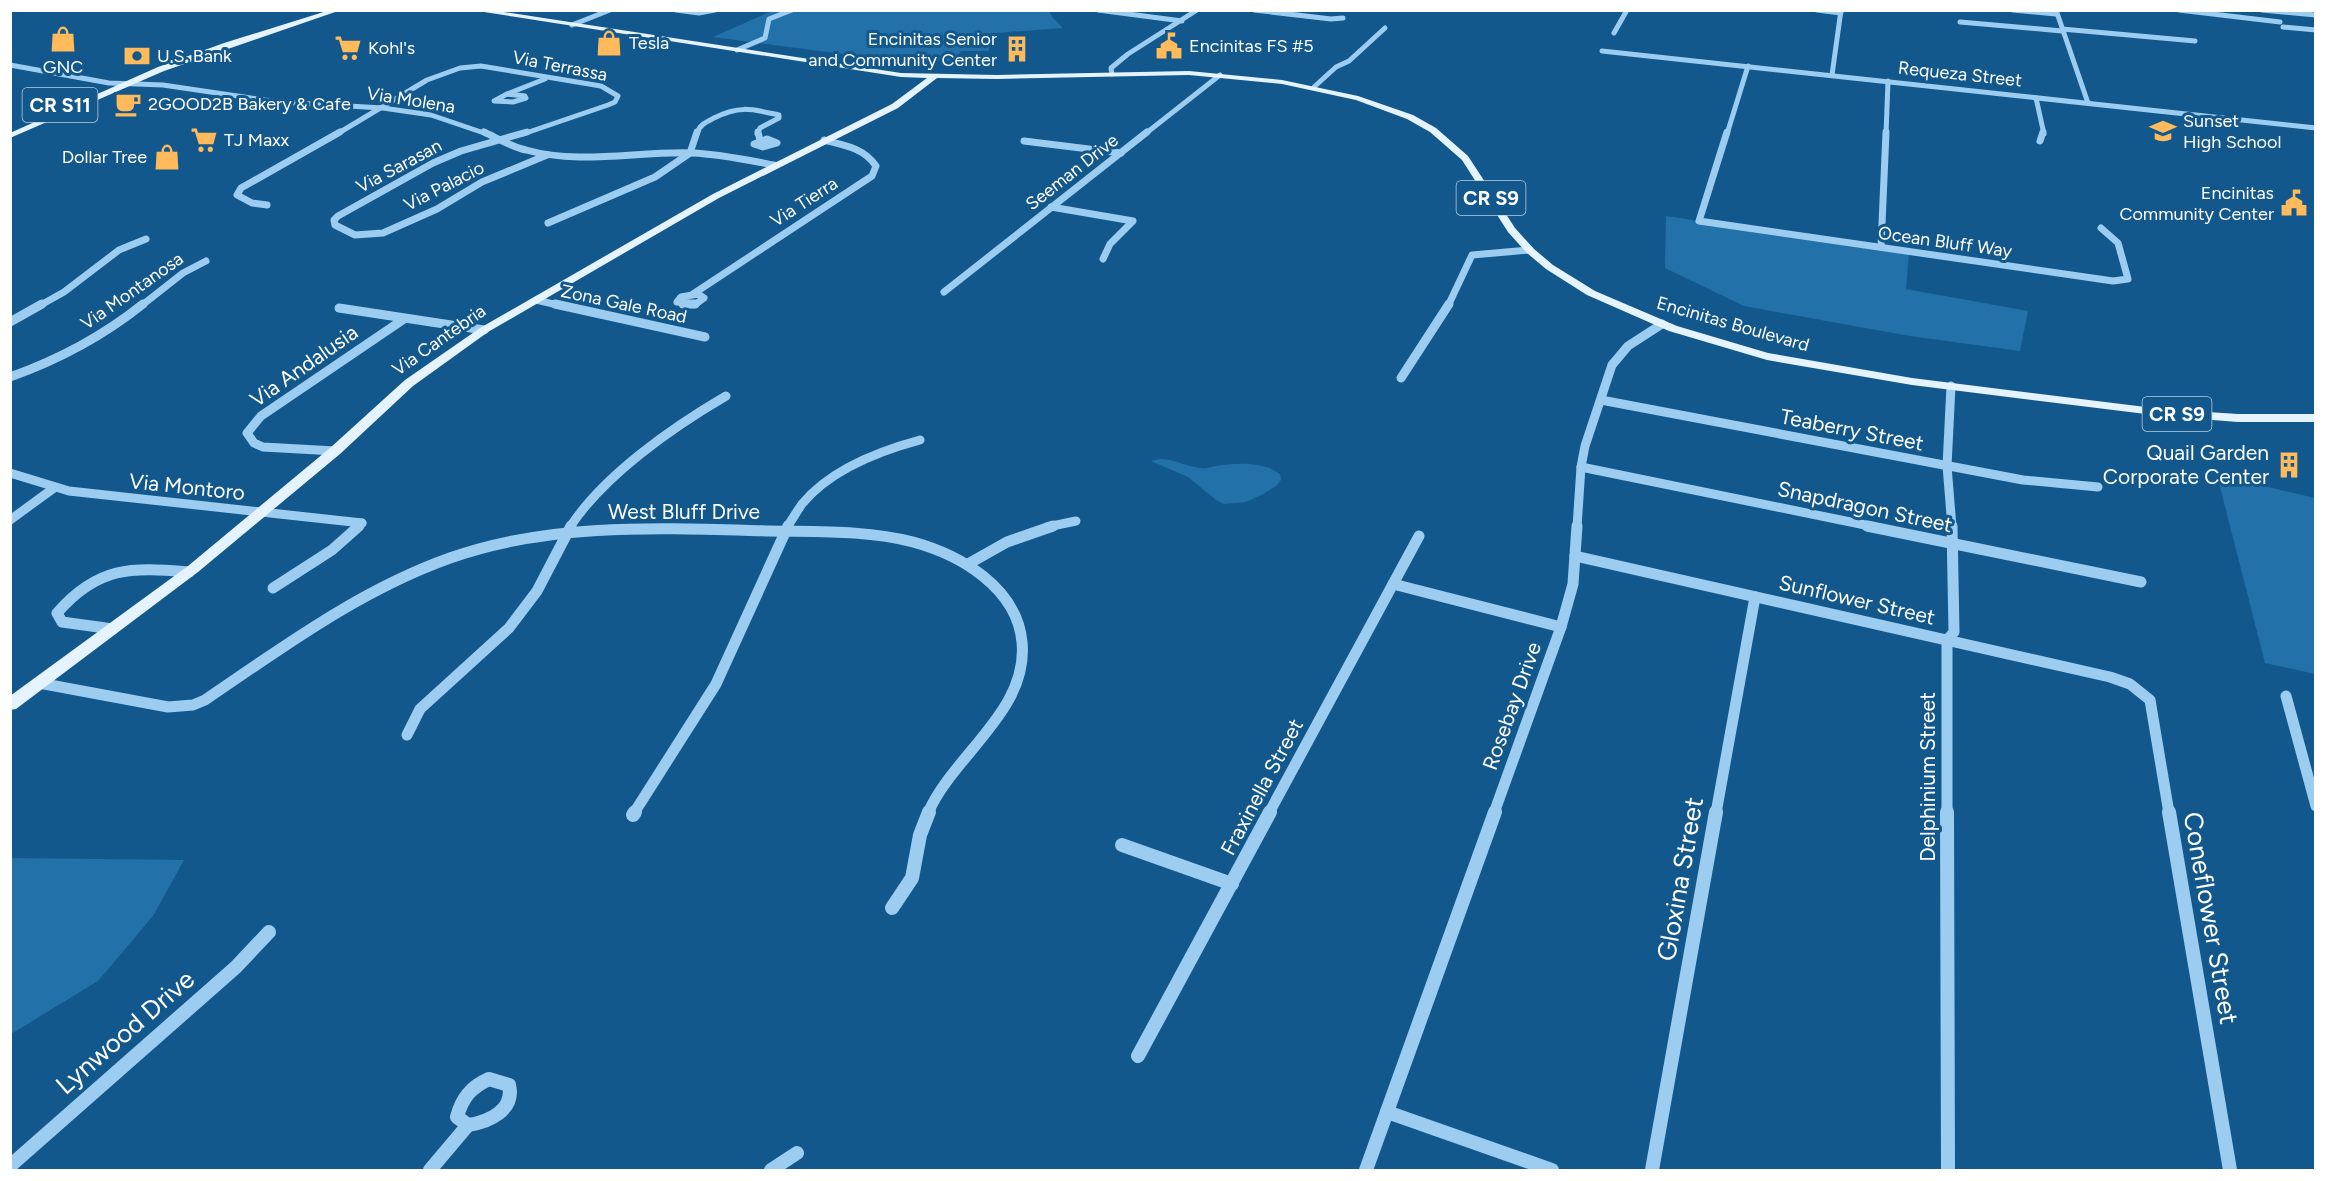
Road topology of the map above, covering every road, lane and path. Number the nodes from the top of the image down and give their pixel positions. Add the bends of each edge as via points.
1 (321, 10) edge
2 (338, 10) edge
3 (507, 10) edge
4 (610, 10) edge
5 (676, 10) edge
6 (715, 10) edge
7 (792, 10) edge
8 (1098, 10) edge
9 (1197, 10) edge
10 (1254, 10) edge
11 (1627, 10) edge
12 (1817, 10) edge
13 (2013, 10) edge
14 (2180, 10) edge
15 (2262, 10) edge
16 (477, 11) edge
17 (2272, 11) edge
18 (1841, 12) edge
19 (2056, 12) edge
20 (531, 14) junction
21 (2316, 15) edge
22 (1343, 18) dead end
23 (582, 21) junction
24 (1182, 21) junction
25 (1960, 22) dead end
26 (572, 25) junction
27 (2281, 25) junction
28 (1384, 28) dead end
29 (2062, 30) junction
30 (2316, 30) edge
31 (252, 32) junction
32 (1614, 33) dead end
33 (2286, 35) dead end
34 (2194, 41) dead end
35 (227, 45) junction
36 (746, 46) junction
37 (198, 50) junction
38 (737, 50) junction
39 (1602, 51) dead end
40 (10, 65) edge
41 (1748, 66) junction
42 (153, 73) junction
43 (1112, 74) junction
44 (936, 75) junction
45 (1220, 75) junction
46 (1832, 75) junction
47 (551, 77) junction
48 (1888, 81) junction
49 (110, 84) junction
50 (126, 84) junction
51 (1314, 87) junction
52 (507, 94) dead end
53 (2036, 98) junction
54 (2088, 103) junction
55 (383, 108) junction
56 (2316, 128) edge
57 (10, 129) edge
58 (10, 136) edge
59 (506, 140) junction
60 (760, 140) dead end
61 (824, 140) junction
62 (1024, 141) dead end
63 (2040, 141) dead end
64 (690, 153) junction
65 (1121, 153) junction
66 (547, 155) junction
67 (774, 165) junction
68 (267, 205) dead end
69 (1051, 207) junction
70 (548, 223) dead end
71 (2102, 228) dead end
72 (353, 234) joint
73 (146, 239) dead end
74 (1881, 247) junction
75 (1530, 250) junction
76 (1103, 259) dead end
77 (206, 261) dead end
78 (944, 292) dead end
79 (693, 294) dead end
80 (536, 300) junction
81 (339, 309) dead end
82 (404, 319) junction
83 (10, 322) edge
84 (1662, 324) junction
85 (484, 330) junction
86 (705, 337) dead end
87 (10, 377) edge
88 (1401, 378) dead end
89 (1951, 386) junction
90 (726, 396) dead end
91 (1600, 400) junction
92 (2316, 418) edge
93 (920, 440) dead end
94 (335, 451) junction
95 (1947, 466) junction
96 (1581, 467) junction
97 (10, 473) edge
98 (2098, 487) dead end
99 (54, 488) junction
100 (262, 513) junction
101 (10, 520) edge
102 (1076, 521) dead end
103 (784, 532) junction
104 (566, 534) junction
105 (1419, 536) dead end
106 (1953, 543) junction
107 (1575, 556) junction
108 (968, 564) junction
109 (189, 572) junction
110 (2141, 582) dead end
111 (1393, 584) junction
112 (273, 588) dead end
113 (1755, 597) junction
114 (1561, 627) junction
115 (113, 629) junction
116 (1947, 640) junction
117 (39, 683) junction
118 (2130, 684) joint
119 (2286, 696) dead end
120 (10, 705) edge
121 (407, 735) dead end
122 (2316, 806) edge
123 (633, 815) dead end
124 (1122, 846) dead end
125 (1232, 884) junction
126 (892, 908) dead end
127 (269, 932) dead end
128 (1137, 1056) dead end
129 (1387, 1112) junction
130 (468, 1125) dead end
131 (797, 1153) dead end
132 (10, 1167) edge
133 (430, 1170) edge
134 (771, 1170) edge
135 (1366, 1170) edge
136 (1552, 1170) edge
137 (1652, 1170) edge
138 (1948, 1170) edge
139 (2230, 1170) edge

1 - 31 main road, CR S11
2 - 35 main road, CR S11
3 - 20 main road, Encinitas Boulevard / CR S9
4 - 23 street
5 - 6 street
7 - 36 street via 769,19 765,38
8 - 24 street
9 - 24 street
10 - 22 street
11 - 32 street
12 - 18 street
13 - 19 street
14 - 27 street
15 - 17 street
16 - 20 main road
16 - 26 main road, Encinitas Boulevard / CR S9
17 - 21 street
17 - 27 street
18 - 46 street
19 - 29 street
20 - 23 main road, Encinitas Boulevard / CR S9
23 - 26 street
23 - 36 main road, Encinitas Boulevard / CR S9
24 - 43 street via 1128,54 1111,68
25 - 29 street
26 - 38 main road, Encinitas Boulevard / CR S9
27 - 30 street
27 - 33 street
28 - 51 street via 1349,62 1336,67
29 - 34 street
29 - 54 street
31 - 35 main road via 255,34
31 - 37 main road, CR S11
35 - 42 main road, CR S11
36 - 38 street
36 - 44 main road, Encinitas Boulevard / CR S9
37 - 42 main road via 198,54
37 - 49 main road, CR S11
38 - 44 main road, Encinitas Boulevard / CR S9 via 901,75
39 - 41 street, Requeza Street
40 - 49 street, Via Molena
41 - 46 street, Requeza Street
41 - 74 street, Ocean Bluff Way via 1699,221
42 - 50 main road, CR S11
43 - 44 main road, Encinitas Boulevard / CR S9
43 - 45 main road, Encinitas Boulevard / CR S9
44 - 61 main road, Via Cantebria via 895,106
45 - 51 main road, Encinitas Boulevard / CR S9
45 - 65 street, Seeman Drive
46 - 48 street, Requeza Street
47 - 52 street
47 - 55 street, Via Terrassa via 481,66 460,68 427,80
47 - 59 street, Via Terrassa via 601,86 618,96 608,105
48 - 53 street, Requeza Street
48 - 74 street
49 - 50 street, Via Molena
49 - 57 main road, CR S11
50 - 55 street, Via Molena via 162,85 278,102
50 - 58 main road, CR S11
51 - 75 main road, Encinitas Boulevard / CR S9 via 1373,102 1433,130 1465,158
53 - 54 street, Requeza Street
53 - 63 street via 2043,135
54 - 56 street, Requeza Street
55 - 59 street, Via Molena via 449,119
55 - 68 street, Via Terrassa via 241,188 237,195
59 - 66 street, Via Molena via 524,150
59 - 72 street, Via Sarasan via 461,151 433,163 334,220 335,225
60 - 64 street via 760,128 779,115 735,108 702,124
61 - 67 main road, Via Cantebria
61 - 79 street, Via Tierra via 868,155 876,165 872,176
62 - 65 street
64 - 66 street, Via Molena
64 - 67 street, Via Molena
64 - 70 street via 655,177
65 - 69 street, Seeman Drive
66 - 72 street, Via Palacio via 482,182 437,209 383,232
67 - 80 main road, Via Cantebria
69 - 76 street via 1133,221 1110,243
69 - 78 street, Seeman Drive
71 - 74 street, Ocean Bluff Way via 2118,243 2128,279 2113,281
73 - 83 street via 119,250 64,292
75 - 84 main road, Encinitas Boulevard / CR S9 via 1572,282
75 - 88 street via 1472,255 1449,304
77 - 87 street, Via Montanosa via 182,272 120,321 59,358
80 - 85 main road, Via Cantebria
80 - 86 street, Zona Gale Road
81 - 82 street
82 - 85 street
82 - 94 street, Via Andalusia via 261,416 247,433 263,447
84 - 89 main road, Encinitas Boulevard / CR S9 via 1752,352 1821,367
84 - 91 street, Rosebay Drive via 1628,346 1612,365
85 - 94 main road, Via Cantebria via 409,384
89 - 92 main road, Encinitas Boulevard / CR S9 via 2151,412
89 - 95 street, Delphinium Street
90 - 104 street via 651,446 584,506
91 - 95 street, Teaberry Street
91 - 96 street, Rosebay Drive
93 - 103 street via 884,450 829,480 803,503
94 - 100 main road, Via Cantebria
95 - 98 street, Teaberry Street via 2023,480
95 - 106 street, Delphinium Street
96 - 106 street, Snapdragon Street
96 - 107 street, Rosebay Drive
97 - 99 street, Via Montoro
99 - 100 street, Via Montoro
99 - 101 street
100 - 109 main road, Via Cantebria
100 - 112 street, Via Montoro via 362,523 332,550
102 - 108 street via 1046,526 1006,541
103 - 104 street, West Bluff Drive via 665,528
103 - 108 street, West Bluff Drive via 892,538 932,548
103 - 123 street via 716,684
104 - 117 street, West Bluff Drive via 497,544 452,556 401,578 350,604 194,705 168,707
104 - 121 street via 537,591 509,628 420,709
105 - 111 street, Fraxinella Street
106 - 110 street, Snapdragon Street
106 - 116 street, Delphinium Street via 1954,632
107 - 113 street, Sunflower Street
107 - 114 street, Rosebay Drive via 1574,584
108 - 126 street, West Bluff Drive via 992,582 1012,609 1023,651 1016,686 1003,709 941,787 919,838 913,878
109 - 115 main road, Via Cantebria
109 - 115 street via 146,568 106,575 66,602 57,613 62,622
111 - 114 street
111 - 125 street, Fraxinella Street
113 - 116 street, Sunflower Street
113 - 137 street, Gloxina Street
114 - 129 street, Rosebay Drive
115 - 117 main road, Via Cantebria
116 - 118 street, Sunflower Street
116 - 138 street, Delphinium Street
117 - 120 main road, Via Cantebria
118 - 139 street, Coneflower Street via 2150,700
119 - 122 street
124 - 125 street
125 - 128 street, Fraxinella Street
127 - 132 street, Lynwood Drive via 236,967
129 - 135 street, Rosebay Drive
129 - 136 street
130 - 133 street
131 - 134 street

